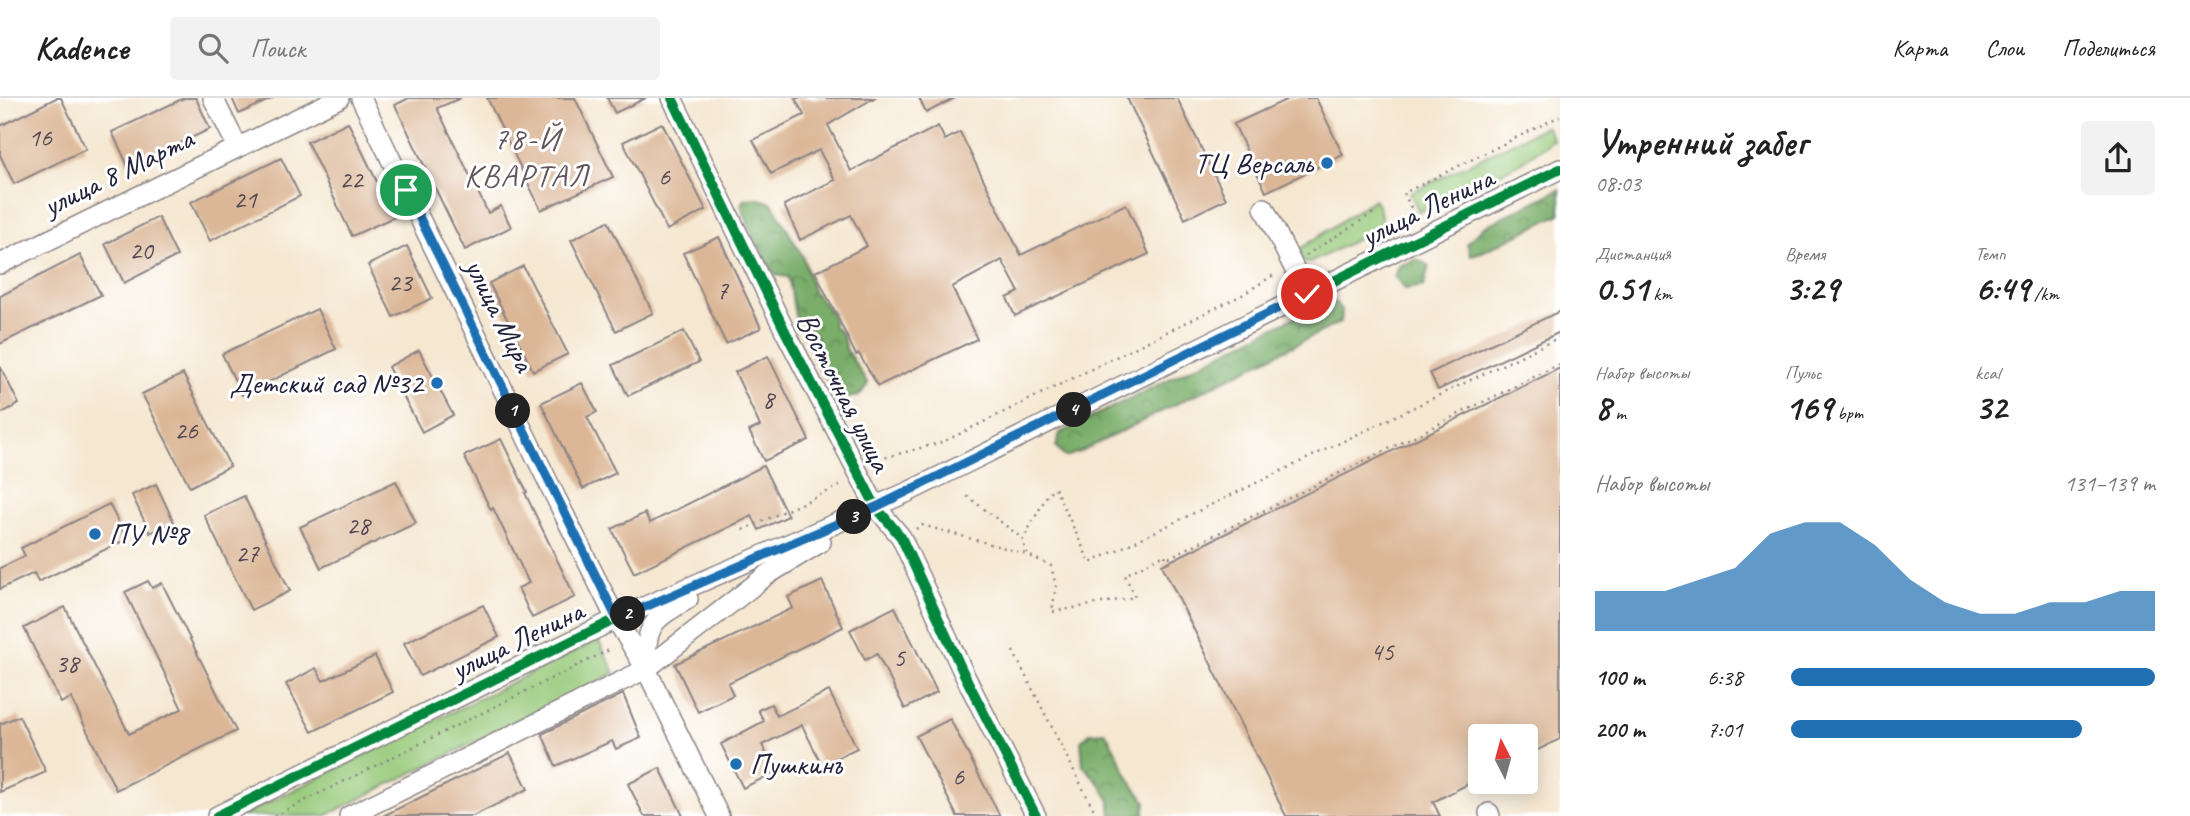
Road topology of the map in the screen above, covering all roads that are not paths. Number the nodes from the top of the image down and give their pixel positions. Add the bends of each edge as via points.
1 (213, 98) edge
2 (339, 98) edge
3 (361, 98) edge
4 (672, 98) edge
5 (237, 146) junction
6 (1560, 169) edge
7 (1264, 208) dead end
8 (0, 264) edge
9 (1307, 294) junction
10 (876, 507) junction
11 (746, 564) junction
12 (617, 619) junction
13 (646, 669) junction
14 (217, 816) edge
15 (349, 816) edge
16 (719, 816) edge
17 (1036, 816) edge

1 - 5 street
2 - 5 street, улица 8 Марта
3 - 12 street, улица Мира
4 - 10 street, Восточная улица
5 - 8 street, улица 8 Марта
6 - 9 street, улица Ленина
7 - 9 street
9 - 10 street, улица Ленина
10 - 11 street, улица Ленина
10 - 13 street, улица Ленина via 767,575
10 - 17 street, Восточная улица via 901,537
11 - 12 street, улица Ленина
11 - 13 street, улица Мира via 654,624 646,638
12 - 13 street, улица Мира
12 - 14 street, улица Ленина
13 - 15 street, улица Ленина
13 - 16 street, улица Мира

